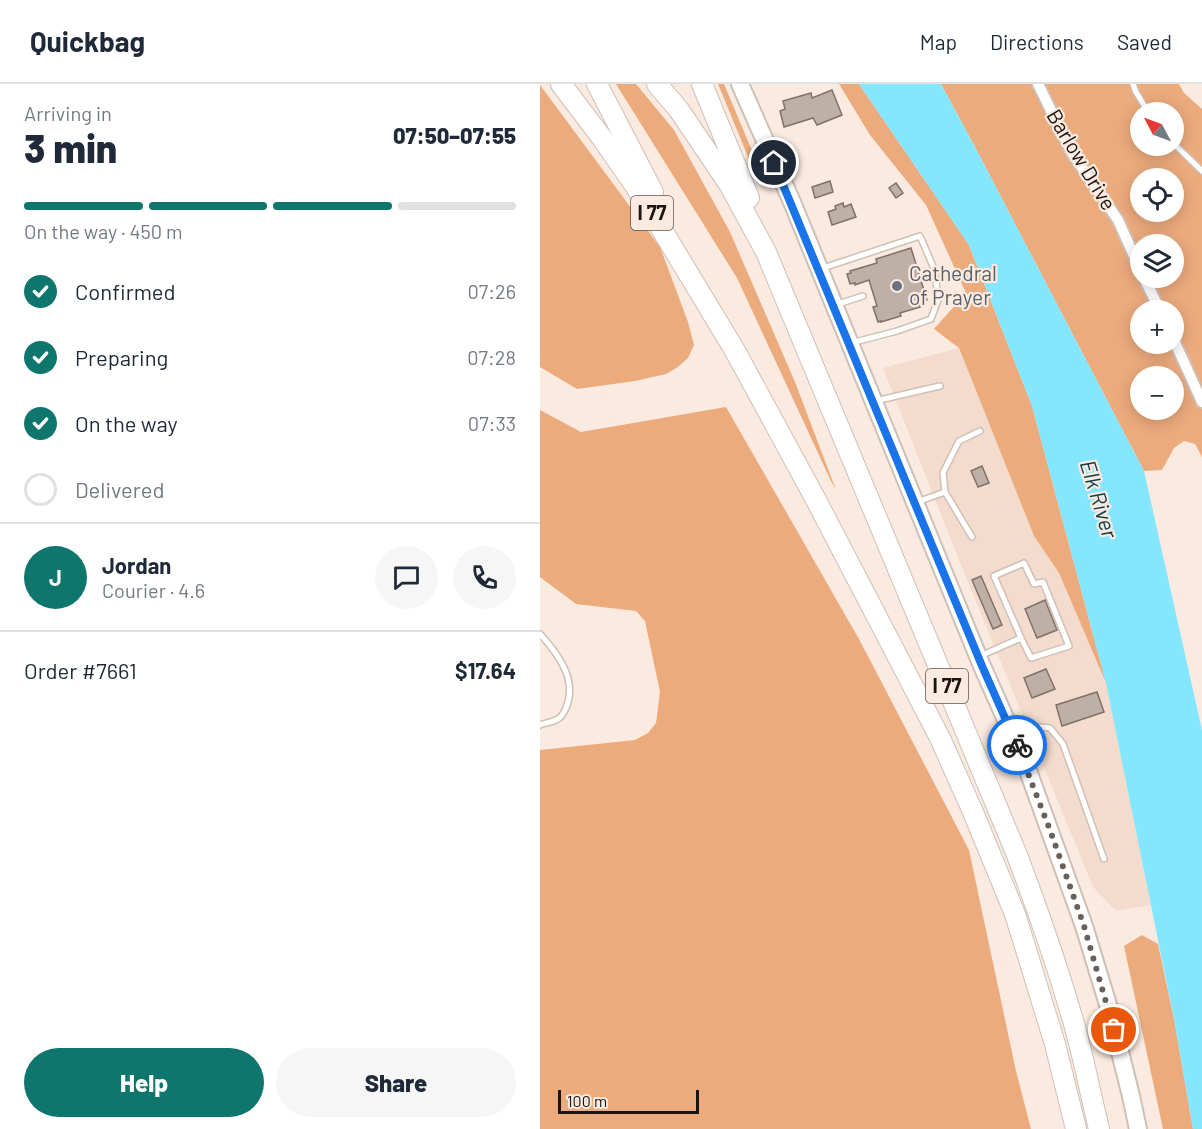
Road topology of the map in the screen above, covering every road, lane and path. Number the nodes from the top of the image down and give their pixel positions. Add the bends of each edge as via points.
1 (561, 84) edge
2 (597, 84) edge
3 (657, 84) edge
4 (702, 84) edge
5 (740, 84) edge
6 (1133, 84) edge
7 (1041, 88) edge
8 (1143, 102) edge
9 (1184, 154) edge
10 (1202, 171) edge
11 (1130, 247) edge
12 (766, 252) junction
13 (819, 269) junction
14 (862, 297) dead end
15 (834, 305) junction
16 (849, 343) junction
17 (734, 349) junction
18 (1180, 354) edge
19 (940, 386) dead end
20 (873, 401) junction
21 (1202, 402) edge
22 (980, 431) dead end
23 (945, 492) junction
24 (915, 503) junction
25 (972, 537) dead end
26 (540, 633) edge
27 (1022, 638) junction
28 (978, 657) junction
29 (1007, 723) junction
30 (540, 725) edge
31 (1104, 859) dead end
32 (1076, 1129) edge
33 (1099, 1129) edge
34 (1138, 1129) edge

1 - 17 highway, I 77 via 636,187
2 - 17 highway
3 - 12 highway, I 77 via 729,184
4 - 12 highway via 748,196
5 - 13 main road
6 - 8 lane
7 - 11 street, Barlow Drive via 1072,153 1118,220
9 - 10 lane
12 - 33 highway, I 77 via 1017,855 1069,1007
13 - 15 main road
13 - 16 lane via 920,236 935,271 938,300 930,319
14 - 15 lane
15 - 16 main road
16 - 20 main road
17 - 32 highway, I 77 via 815,498 974,812 1015,914
18 - 21 street
19 - 20 lane
20 - 24 main road
22 - 23 lane via 959,441 943,473
23 - 24 lane
23 - 25 lane
24 - 28 main road
26 - 30 lane via 563,663 571,688 564,712 558,719
27 - 27 lane via 1031,658 1069,646 1043,582 1034,584 1024,563 994,576
27 - 28 lane
28 - 29 main road
29 - 31 lane via 1050,728 1063,744
29 - 34 main road via 1084,926 1109,1008

